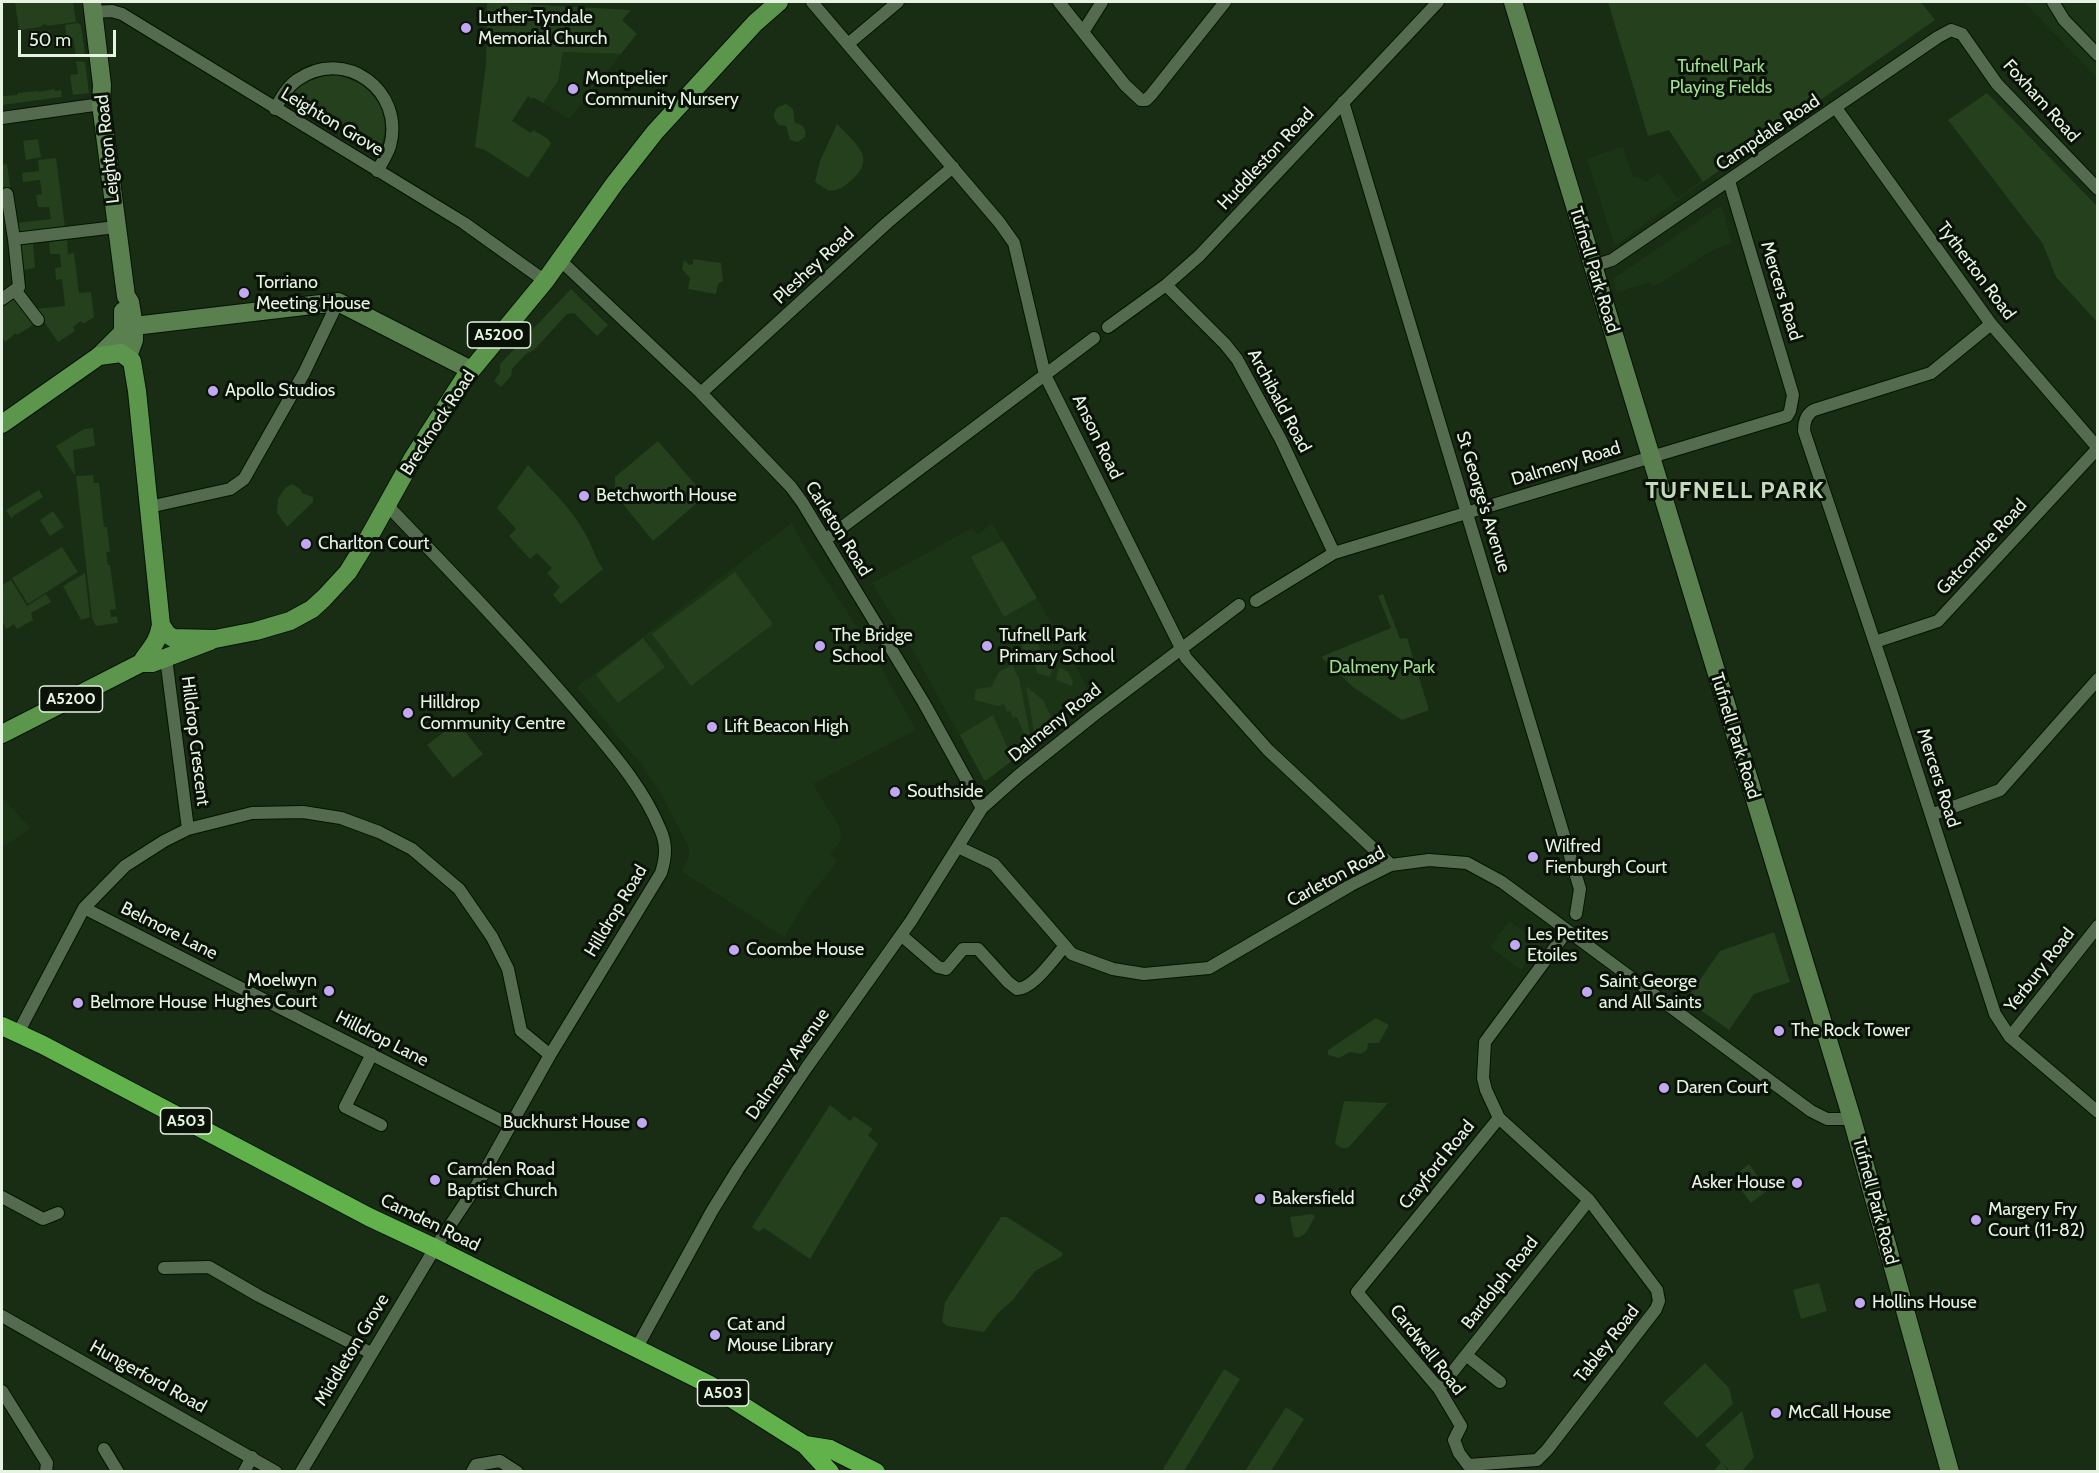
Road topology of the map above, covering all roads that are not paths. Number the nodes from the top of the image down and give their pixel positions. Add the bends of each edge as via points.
1 (779, 2) edge
2 (813, 2) edge
3 (898, 2) edge
4 (1059, 2) edge
5 (1102, 2) edge
6 (1225, 2) edge
7 (1438, 2) edge
8 (1513, 2) edge
9 (2053, 2) edge
10 (92, 7) edge
11 (1083, 32) junction
12 (1962, 34) joint
13 (848, 44) junction
14 (2097, 55) edge
15 (1343, 102) junction
16 (101, 104) junction
17 (1836, 108) junction
18 (274, 109) junction
19 (2, 118) edge
20 (953, 167) junction
21 (378, 171) junction
22 (1729, 181) junction
23 (2097, 189) edge
24 (7, 194) dead end
25 (116, 227) junction
26 (14, 239) junction
27 (560, 260) junction
28 (1593, 266) junction
29 (545, 281) junction
30 (1166, 285) junction
31 (15, 290) junction
32 (126, 296) junction
33 (2, 299) edge
34 (338, 302) junction
35 (38, 320) dead end
36 (1991, 324) junction
37 (134, 326) junction
38 (1108, 327) dead end
39 (1094, 338) dead end
40 (99, 356) junction
41 (128, 356) junction
42 (471, 370) junction
43 (1045, 375) junction
44 (701, 393) junction
45 (1790, 411) joint
46 (2, 424) edge
47 (2097, 447) edge
48 (1650, 457) junction
49 (387, 505) junction
50 (149, 507) junction
51 (1468, 513) junction
52 (825, 540) junction
53 (1334, 553) junction
54 (1256, 601) dead end
55 (1239, 605) dead end
56 (161, 625) junction
57 (215, 639) junction
58 (1875, 642) junction
59 (1181, 648) junction
60 (166, 658) junction
61 (141, 663) junction
62 (2097, 679) edge
63 (2, 734) edge
64 (982, 808) junction
65 (1931, 814) junction
66 (188, 829) junction
67 (958, 847) junction
68 (1390, 865) junction
69 (84, 908) junction
70 (1576, 914) dead end
71 (2097, 926) edge
72 (1567, 931) junction
73 (901, 934) junction
74 (1065, 946) junction
75 (238, 986) joint
76 (10, 1030) edge
77 (2010, 1037) junction
78 (372, 1054) junction
79 (550, 1055) junction
80 (2097, 1112) edge
81 (1499, 1118) junction
82 (1852, 1119) junction
83 (381, 1125) dead end
84 (510, 1125) junction
85 (2, 1197) edge
86 (1588, 1200) junction
87 (58, 1213) dead end
88 (435, 1248) junction
89 (164, 1268) dead end
90 (1357, 1292) joint
91 (2, 1316) edge
92 (636, 1349) junction
93 (371, 1353) junction
94 (1466, 1355) junction
95 (1500, 1382) dead end
96 (1439, 1389) junction
97 (2, 1391) edge
98 (805, 1445) junction
99 (104, 1449) dead end
100 (252, 1457) junction
101 (1466, 1468) edge
102 (46, 1472) edge
103 (118, 1472) edge
104 (244, 1472) edge
105 (276, 1472) edge
106 (301, 1472) edge
107 (472, 1472) edge
108 (518, 1472) edge
109 (830, 1472) edge
110 (876, 1472) edge
111 (1950, 1472) edge

1 - 27 main road, Brecknock Road / A5200 via 671,113
2 - 13 street, Anson Road
3 - 13 street
4 - 11 street
5 - 11 street
6 - 11 street via 1146,100 1135,96
7 - 15 street, Huddleston Road
8 - 28 street, Tufnell Park Road
9 - 14 street
10 - 16 street, Leighton Road
10 - 18 street, Leighton Grove via 122,14
12 - 17 street, Campdale Road via 1951,30 1938,37
12 - 23 street, Foxham Road via 1997,84
13 - 20 street, Anson Road
15 - 30 street, Huddleston Road via 1199,256
15 - 51 street, St George's Avenue
16 - 19 street
16 - 25 street, Leighton Road
17 - 22 street, Campdale Road
17 - 36 street, Tytherton Road
18 - 21 street, Leighton Grove
18 - 21 street via 292,84 317,70 344,69 366,79 383,96 391,121 390,148
20 - 43 street, Anson Road via 1014,243
20 - 44 street, Pleshey Road
21 - 29 street, Leighton Grove via 464,223
22 - 28 street, Campdale Road via 1612,260
22 - 45 street, Mercers Road via 1793,395
24 - 26 street
25 - 26 street
25 - 32 street, Leighton Road
26 - 31 street via 19,287
27 - 29 main road, Brecknock Road / A5200
27 - 44 street, Carleton Road
28 - 48 street, Tufnell Park Road
29 - 42 main road, Brecknock Road / A5200
30 - 38 street, Huddleston Road
30 - 53 street, Archibald Road via 1238,359
31 - 33 street
31 - 35 street
32 - 37 street, Leighton Road
32 - 40 street, Leighton Road via 121,303 123,332
34 - 37 street
34 - 42 street
34 - 50 street via 304,373 244,479 230,489
36 - 47 street, Tytherton Road
36 - 58 street, Mercers Road via 1931,373 1814,410 1806,418 1804,431
37 - 41 street, Leighton Road
39 - 43 street
40 - 41 main road
40 - 46 main road
41 - 50 main road, Leighton Road via 134,366
42 - 49 main road, Brecknock Road / A5200 via 440,414
43 - 52 street
43 - 59 street, Anson Road
44 - 52 street, Carleton Road via 791,486
45 - 48 street, Dalmeny Road via 1780,419
47 - 58 street, Gatcombe Road via 1938,621
48 - 51 street, Dalmeny Road
48 - 82 street, Tufnell Park Road
49 - 57 main road, Brecknock Road / A5200 via 348,572 312,609 278,626
49 - 79 street, Hilldrop Road via 613,754 647,802 665,843 661,873
50 - 56 main road, Leighton Road
51 - 53 street, Dalmeny Road
51 - 70 street, St George's Avenue via 1580,889
52 - 64 street, Carleton Road via 924,703
53 - 54 street, Dalmeny Road
55 - 59 street, Dalmeny Road
56 - 57 main road, Brecknock Road / A5200 via 173,638
56 - 61 main road, A5200 via 155,646
57 - 60 main road, Brecknock Road / A5200
58 - 65 street, Mercers Road
59 - 64 street, Dalmeny Road via 1018,775
59 - 68 street, Anson Road via 1268,750
60 - 61 main road, Brecknock Road / A5200
60 - 66 street, Hilldrop Crescent
61 - 63 main road, Brecknock Road / A5200
62 - 65 street via 2000,790
64 - 67 street, Dalmeny Avenue
65 - 77 street, Mercers Road via 1995,1014
66 - 69 street, Hilldrop Crescent via 125,866
66 - 79 street, Hilldrop Crescent via 252,813 303,812 354,822 412,849 459,889 492,937 508,969 521,1031
67 - 73 street, Dalmeny Avenue
67 - 74 street, Carleton Road via 994,864
68 - 72 street, Carleton Road via 1429,860 1467,863 1502,882
68 - 74 street, Carleton Road via 1209,968 1144,974 1113,969 1072,954
69 - 75 street, Belmore Lane
69 - 76 street, Hilldrop Crescent
71 - 77 street, Yerbury Road
72 - 81 street, Crayford Road via 1485,1042 1483,1078
72 - 82 street, Carleton Road via 1811,1111 1827,1119
73 - 74 street via 938,967 946,969 963,949 978,949 1017,989 1036,979
73 - 92 street, Dalmeny Avenue via 738,1169
75 - 78 street, Hilldrop Lane
76 - 88 highway, Camden Road / A503 via 323,1194
77 - 80 street, Mercers Road
78 - 83 street via 345,1107
78 - 84 street, Hilldrop Lane
79 - 84 street, Hilldrop Road
81 - 86 street, Tabley Road
81 - 90 street, Crayford Road
82 - 111 street, Tufnell Park Road
84 - 88 street, Hilldrop Road via 477,1185
85 - 87 street via 43,1220
86 - 94 street, Bardolph Road
86 - 101 street, Tabley Road via 1657,1290 1656,1309 1537,1460
88 - 92 highway, Camden Road / A503
88 - 93 street, Middleton Grove
89 - 93 street via 209,1267
90 - 96 street, Cardwell Road
91 - 100 street, Hungerford Road
92 - 98 highway, Camden Road / A503 via 710,1385
93 - 106 street, Middleton Grove
94 - 95 street
94 - 96 street, Bardolph Road
96 - 101 street, Cardwell Road via 1461,1426 1454,1440
97 - 102 street via 47,1463
98 - 109 highway, Camden Road / A503
98 - 110 highway, A503 via 830,1449
99 - 103 street
100 - 104 street
100 - 105 street, Hungerford Road
107 - 108 street via 476,1466 500,1461

